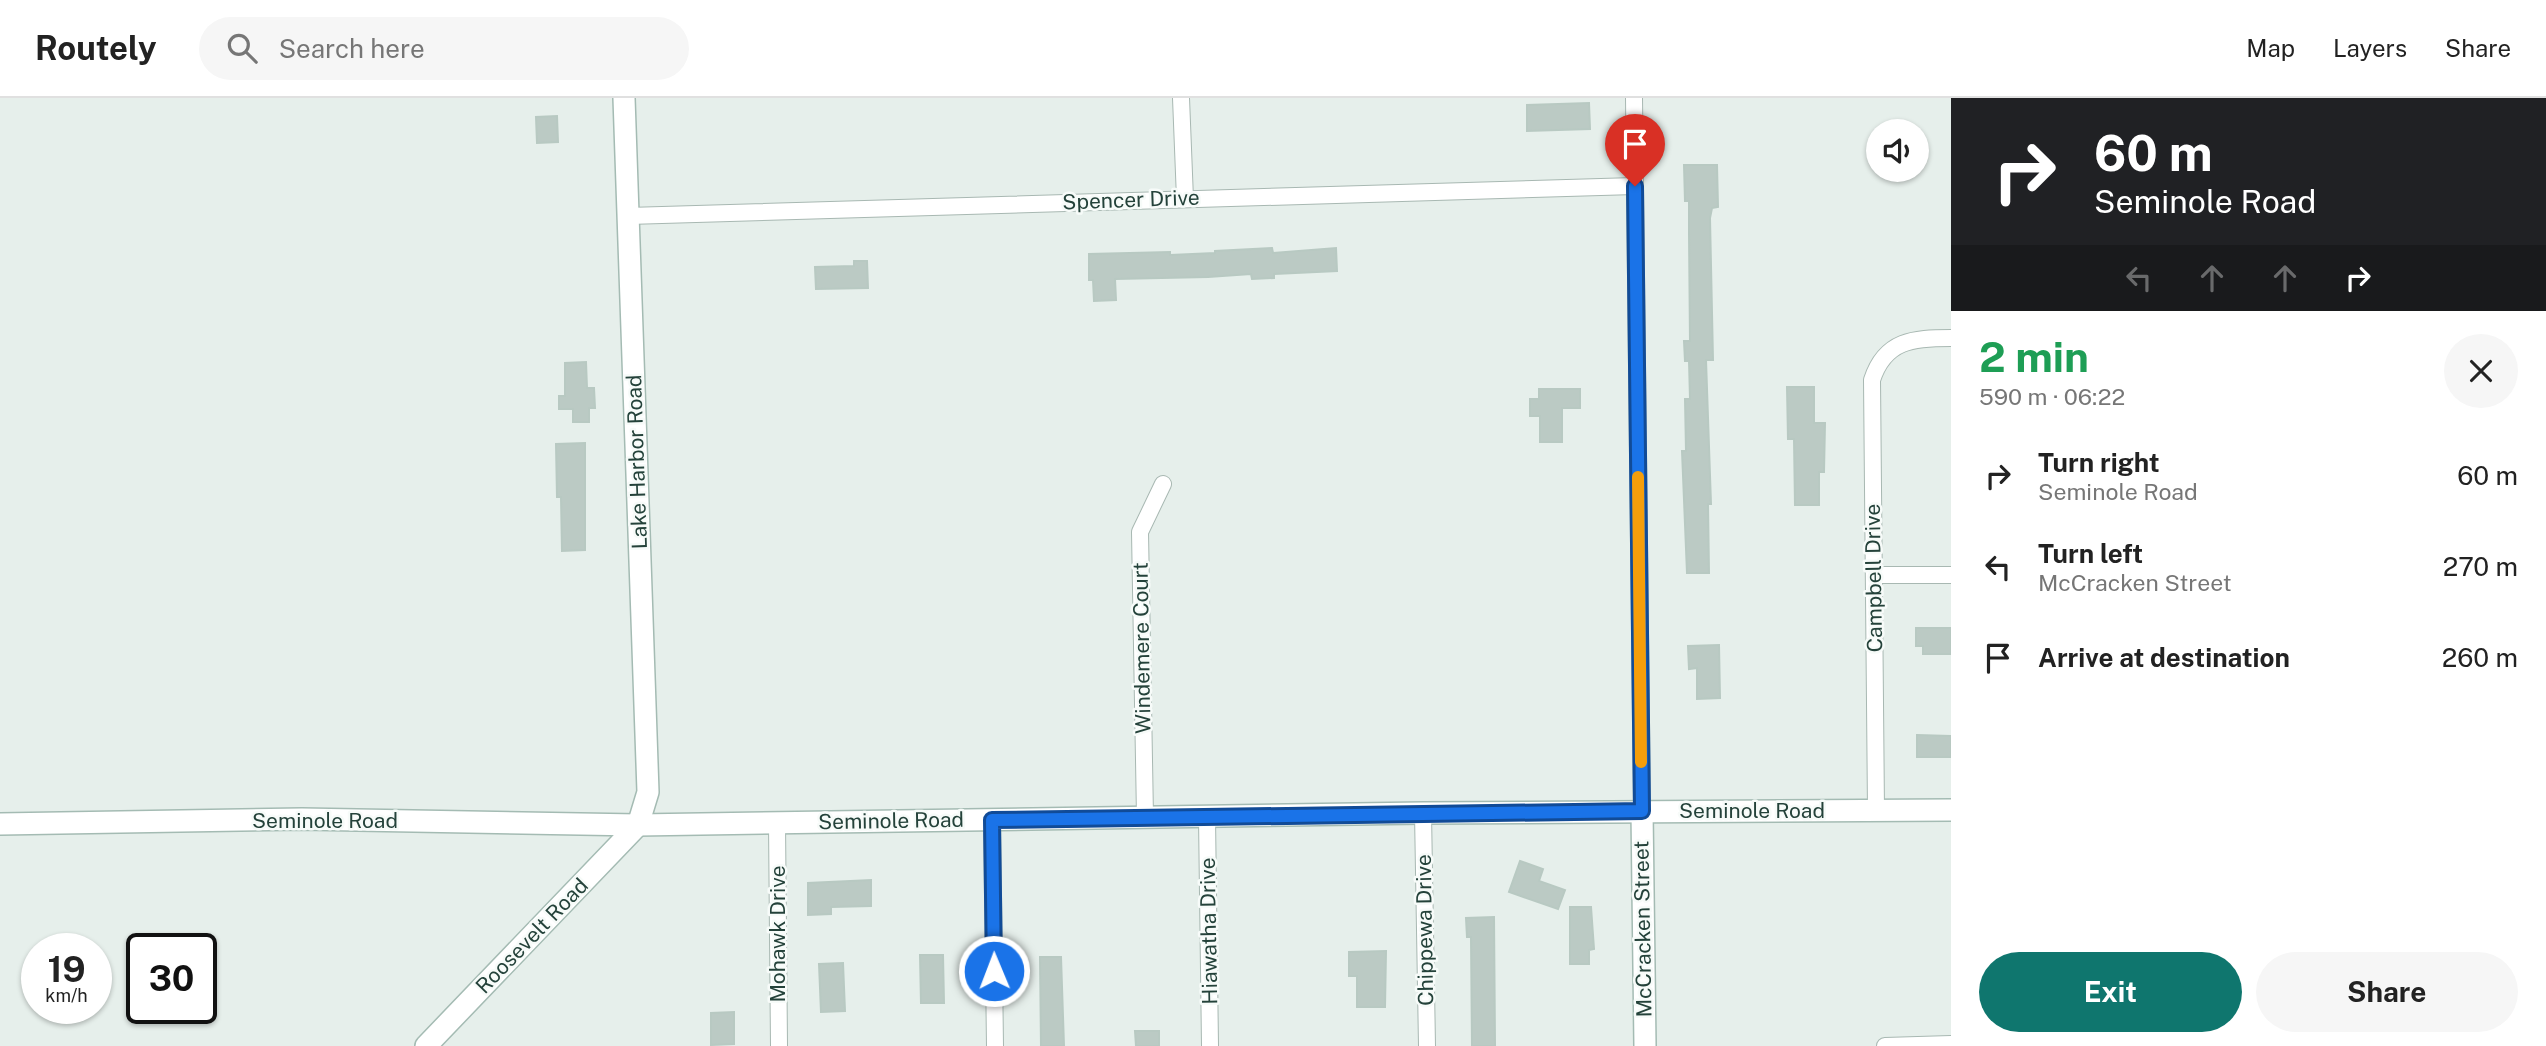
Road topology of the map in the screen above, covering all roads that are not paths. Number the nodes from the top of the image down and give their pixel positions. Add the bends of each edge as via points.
1 (624, 98) edge
2 (1181, 98) edge
3 (1634, 98) edge
4 (1635, 186) junction
5 (1185, 199) junction
6 (628, 216) junction
7 (1951, 338) edge
8 (1163, 484) dead end
9 (1874, 575) junction
10 (1951, 575) edge
11 (1875, 810) junction
12 (1951, 810) edge
13 (1642, 811) junction
14 (1423, 813) junction
15 (1144, 817) junction
16 (1208, 817) junction
17 (992, 820) junction
18 (777, 822) junction
19 (0, 824) edge
20 (638, 825) junction
21 (1951, 1044) edge
22 (426, 1046) edge
23 (779, 1046) edge
24 (995, 1046) edge
25 (1210, 1046) edge
26 (1427, 1046) edge
27 (1645, 1046) edge
28 (1885, 1046) edge

1 - 6 street, Lake Harbor Road
2 - 5 street
3 - 4 street, McCracken Street
4 - 5 street, Spencer Drive
4 - 13 street, McCracken Street
5 - 6 street, Spencer Drive
6 - 20 street, Lake Harbor Road via 648,793
7 - 9 street, Campbell Drive via 1901,344 1880,360 1872,380
8 - 15 street, Windemere Court via 1140,532
9 - 10 street
9 - 11 street, Campbell Drive
11 - 12 street, Seminole Road
11 - 13 street, Seminole Road
13 - 14 street, Seminole Road
13 - 27 street, McCracken Street
14 - 16 street, Seminole Road
14 - 26 street, Chippewa Drive
15 - 16 street, Seminole Road
15 - 17 street, Seminole Road
16 - 25 street, Hiawatha Drive
17 - 18 street, Seminole Road
17 - 24 street
18 - 20 street, Seminole Road
18 - 23 street, Mohawk Drive
19 - 20 street, Seminole Road via 302,819
20 - 22 street, Roosevelt Road
21 - 28 street

